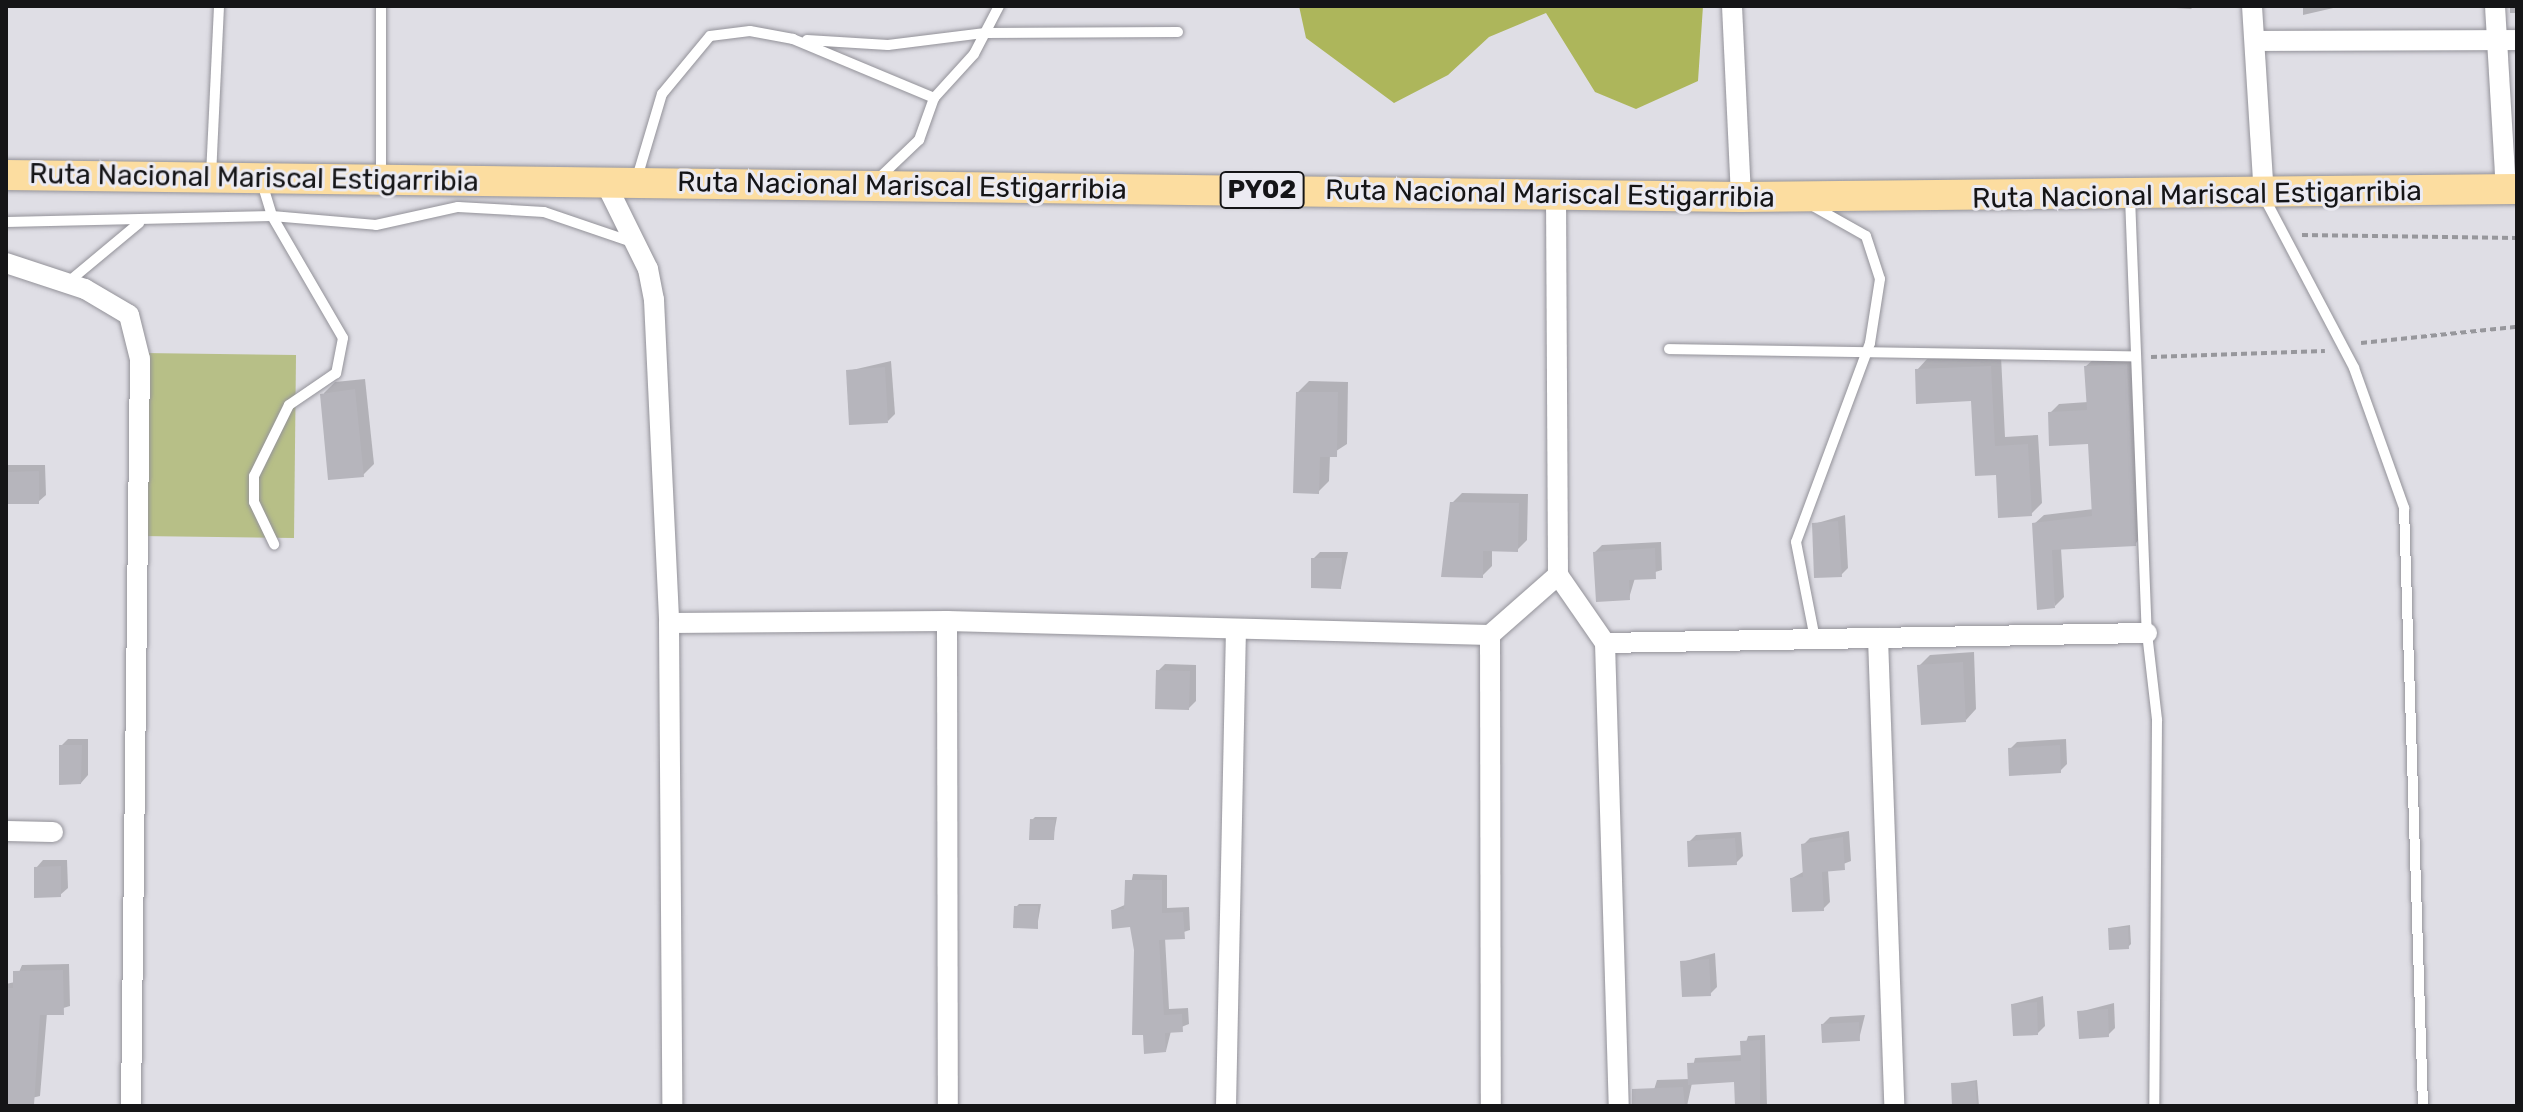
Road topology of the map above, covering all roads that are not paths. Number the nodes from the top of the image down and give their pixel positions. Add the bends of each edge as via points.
1 (219, 6) edge
2 (381, 6) edge
3 (999, 6) edge
4 (1732, 6) edge
5 (2252, 6) edge
6 (2495, 6) edge
7 (1178, 32) dead end
8 (985, 33) junction
9 (793, 39) junction
10 (2507, 40) edge
11 (2255, 41) junction
12 (934, 98) junction
13 (6, 175) edge
14 (211, 177) junction
15 (260, 178) junction
16 (381, 180) junction
17 (605, 182) junction
18 (635, 182) junction
19 (2513, 183) edge
20 (871, 185) junction
21 (1556, 194) junction
22 (1741, 197) junction
23 (1799, 197) junction
24 (2130, 197) junction
25 (2264, 197) junction
26 (272, 216) junction
27 (6, 222) edge
28 (140, 222) junction
29 (633, 242) junction
30 (6, 263) edge
31 (67, 283) junction
32 (1669, 349) dead end
33 (1865, 356) junction
34 (2136, 356) junction
35 (274, 544) dead end
36 (1558, 575) junction
37 (947, 621) junction
38 (669, 623) junction
39 (1236, 629) junction
40 (2147, 633) junction
41 (1490, 635) junction
42 (1878, 638) junction
43 (1815, 639) junction
44 (1605, 643) junction
45 (6, 831) edge
46 (53, 832) dead end
47 (131, 1106) edge
48 (672, 1106) edge
49 (948, 1106) edge
50 (1226, 1106) edge
51 (1491, 1106) edge
52 (1619, 1106) edge
53 (1894, 1106) edge
54 (2154, 1106) edge
55 (2423, 1106) edge

1 - 14 lane
2 - 16 lane
3 - 8 lane
4 - 22 street
5 - 11 street
6 - 10 street
7 - 8 lane
8 - 9 lane via 888,45
8 - 12 lane
9 - 12 lane
9 - 18 lane via 750,31 710,36 662,94
10 - 11 street
10 - 19 street
11 - 25 street
12 - 20 lane via 919,140
13 - 14 main road, Ruta Nacional Mariscal Estigarribia / PY02
14 - 15 main road, Ruta Nacional Mariscal Estigarribia / PY02
15 - 16 main road, Ruta Nacional Mariscal Estigarribia / PY02
15 - 26 lane
16 - 17 main road, Ruta Nacional Mariscal Estigarribia / PY02
17 - 18 main road, Ruta Nacional Mariscal Estigarribia / PY02
17 - 29 street
18 - 20 main road, Ruta Nacional Mariscal Estigarribia / PY02
19 - 25 main road, Ruta Nacional Mariscal Estigarribia / PY02
20 - 21 main road, Ruta Nacional Mariscal Estigarribia / PY02
21 - 22 main road, Ruta Nacional Mariscal Estigarribia / PY02
21 - 36 street
22 - 23 main road, Ruta Nacional Mariscal Estigarribia / PY02
23 - 24 main road, Ruta Nacional Mariscal Estigarribia / PY02
23 - 33 lane via 1866,236 1877,254 1878,311
24 - 25 main road, Ruta Nacional Mariscal Estigarribia / PY02
24 - 34 lane
25 - 55 lane via 2354,368 2404,508
26 - 28 lane
26 - 29 lane via 376,225 458,207 544,212
26 - 35 lane via 343,338 336,373 289,405 254,476 254,502
27 - 28 lane
28 - 31 lane
29 - 38 street via 654,300
30 - 31 street
31 - 47 street via 129,315 140,359
32 - 33 lane
33 - 34 lane
33 - 43 lane via 1796,542
34 - 40 lane
36 - 41 street
36 - 44 street
37 - 38 street
37 - 39 street
37 - 49 street
38 - 48 street
39 - 41 street
39 - 50 street
40 - 42 street
40 - 54 lane via 2157,720
41 - 51 street
42 - 43 street
42 - 53 street
43 - 44 street
44 - 52 street
45 - 46 street

